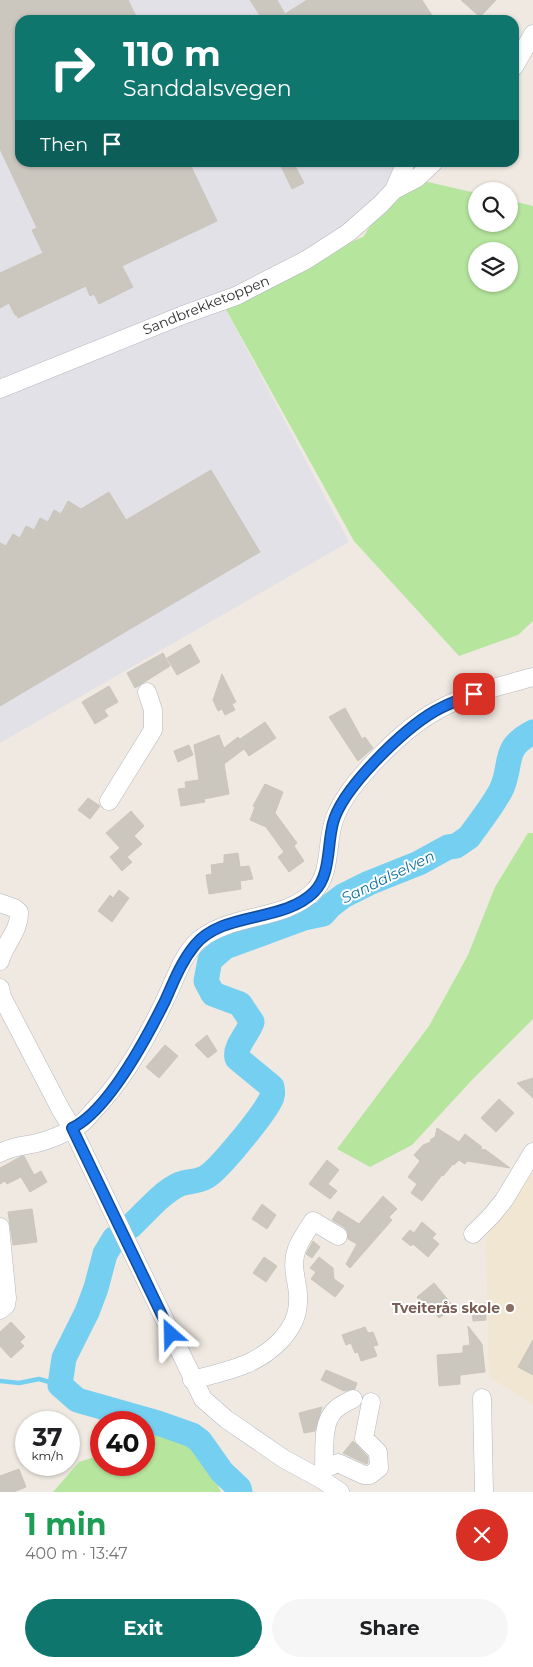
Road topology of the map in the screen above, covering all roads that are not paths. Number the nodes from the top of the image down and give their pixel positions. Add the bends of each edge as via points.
1 (533, 34) edge
2 (519, 58) edge
3 (404, 167) edge
4 (429, 167) edge
5 (394, 190) junction
6 (0, 389) edge
7 (533, 677) edge
8 (147, 692) dead end
9 (109, 801) dead end
10 (0, 902) edge
11 (0, 961) edge
12 (0, 988) edge
13 (72, 1128) junction
14 (533, 1152) edge
15 (0, 1153) edge
16 (0, 1227) edge
17 (473, 1234) dead end
18 (338, 1236) dead end
19 (0, 1310) edge
20 (192, 1380) junction
21 (482, 1398) dead end
22 (352, 1399) dead end
23 (372, 1402) dead end
24 (323, 1474) junction
25 (340, 1492) edge
26 (484, 1492) edge

1 - 2 street
3 - 5 street, Sandbrekketoppen
4 - 5 street, Sandbrekketoppen via 417,178
5 - 6 street, Sandbrekketoppen via 348,233 258,286
7 - 13 street via 474,694 435,711 387,750 359,779 336,814 320,884 292,907 214,930 196,944 176,974 155,1020 111,1091 82,1123
8 - 9 street via 153,710 153,730
10 - 11 street via 19,912 20,920
12 - 13 street
13 - 15 street via 54,1137
13 - 20 street
14 - 17 street via 504,1200
16 - 19 street via 7,1298 6,1305
18 - 20 street via 313,1222 299,1242 294,1256 299,1300 296,1316 277,1344 258,1360
20 - 24 street via 202,1399 215,1410 284,1458
21 - 26 street
22 - 24 street via 335,1410 328,1420
23 - 24 street via 364,1438 378,1452 379,1468 370,1475 364,1475 338,1463
24 - 25 street

